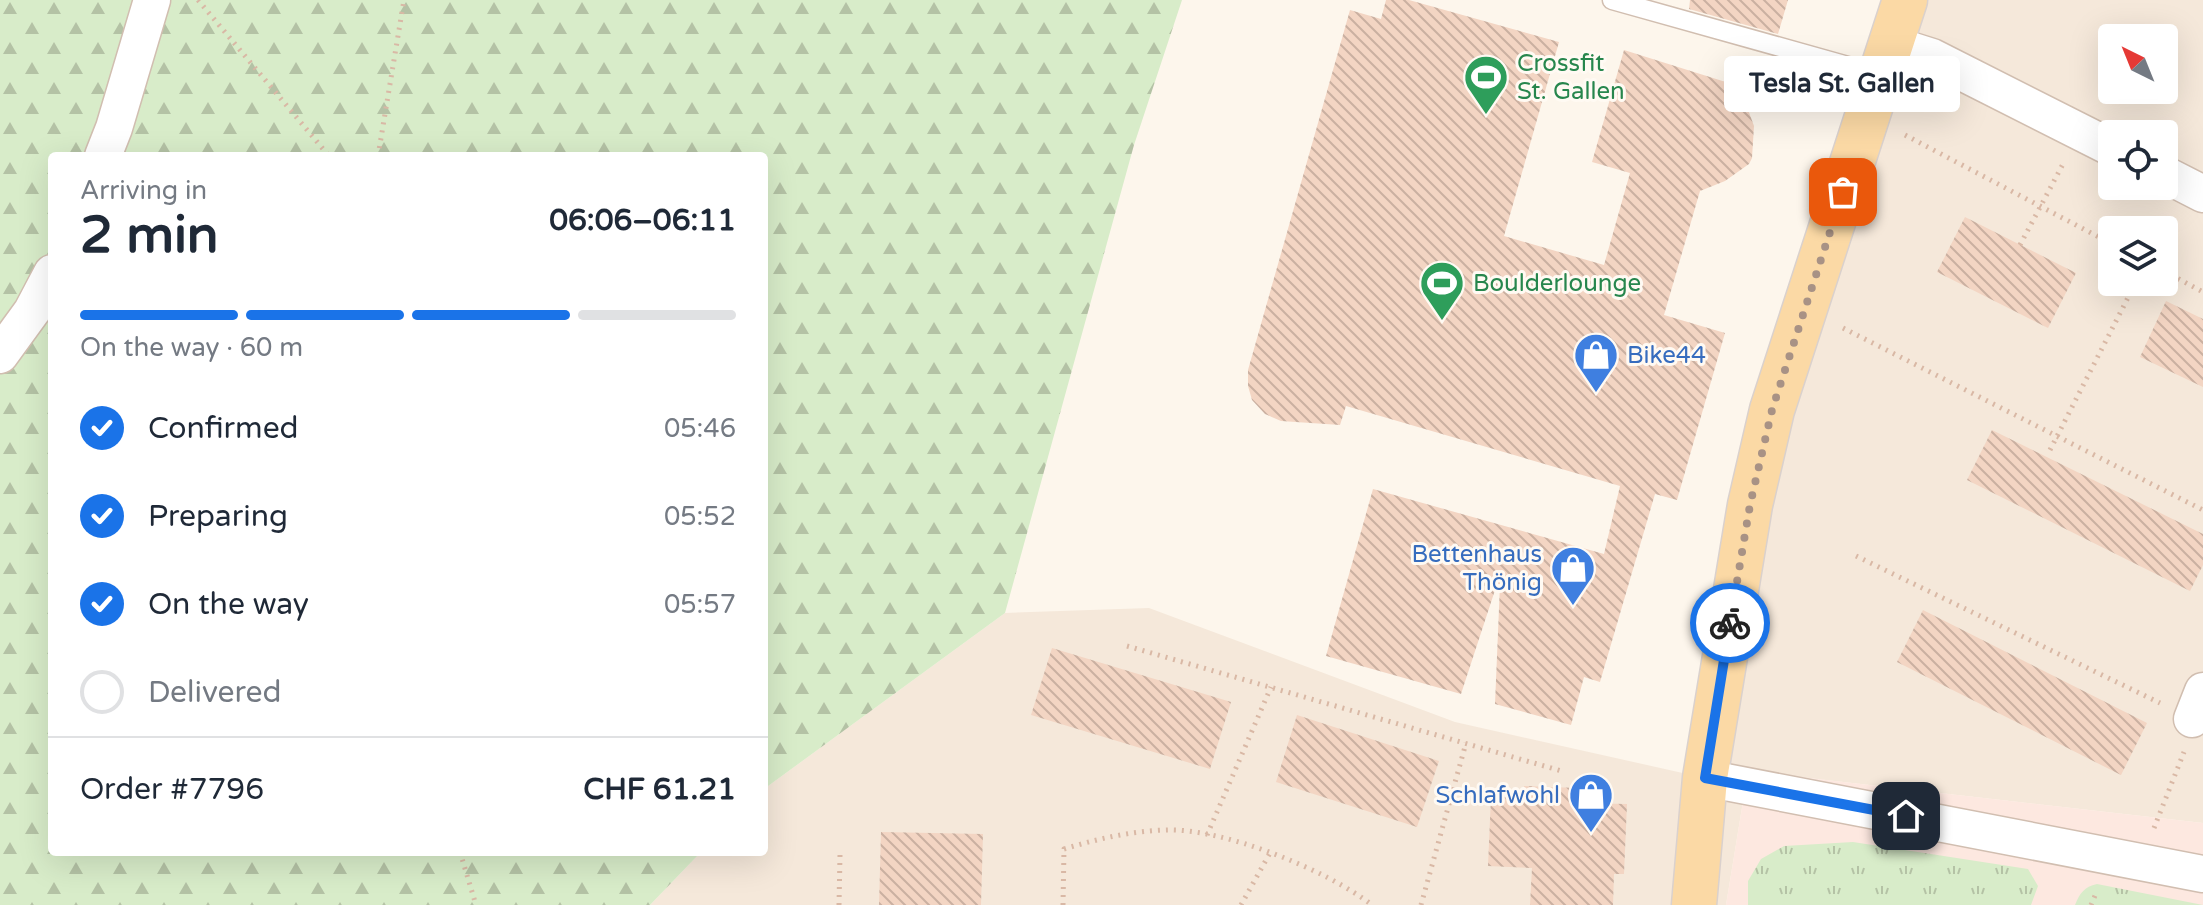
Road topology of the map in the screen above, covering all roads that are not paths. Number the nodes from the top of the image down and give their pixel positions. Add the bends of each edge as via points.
1 (152, 0) edge
2 (1612, 0) edge
3 (1905, 0) edge
4 (1885, 60) junction
5 (2096, 140) edge
6 (105, 152) edge
7 (2178, 181) edge
8 (2203, 194) edge
9 (48, 281) edge
10 (0, 355) edge
11 (1705, 778) junction
12 (2203, 874) edge
13 (1694, 905) edge

1 - 6 street
2 - 4 lane
3 - 4 main road
4 - 5 street via 1932,57
4 - 11 main road via 1772,410 1750,505
7 - 8 street
9 - 10 street
11 - 12 street
11 - 13 main road

